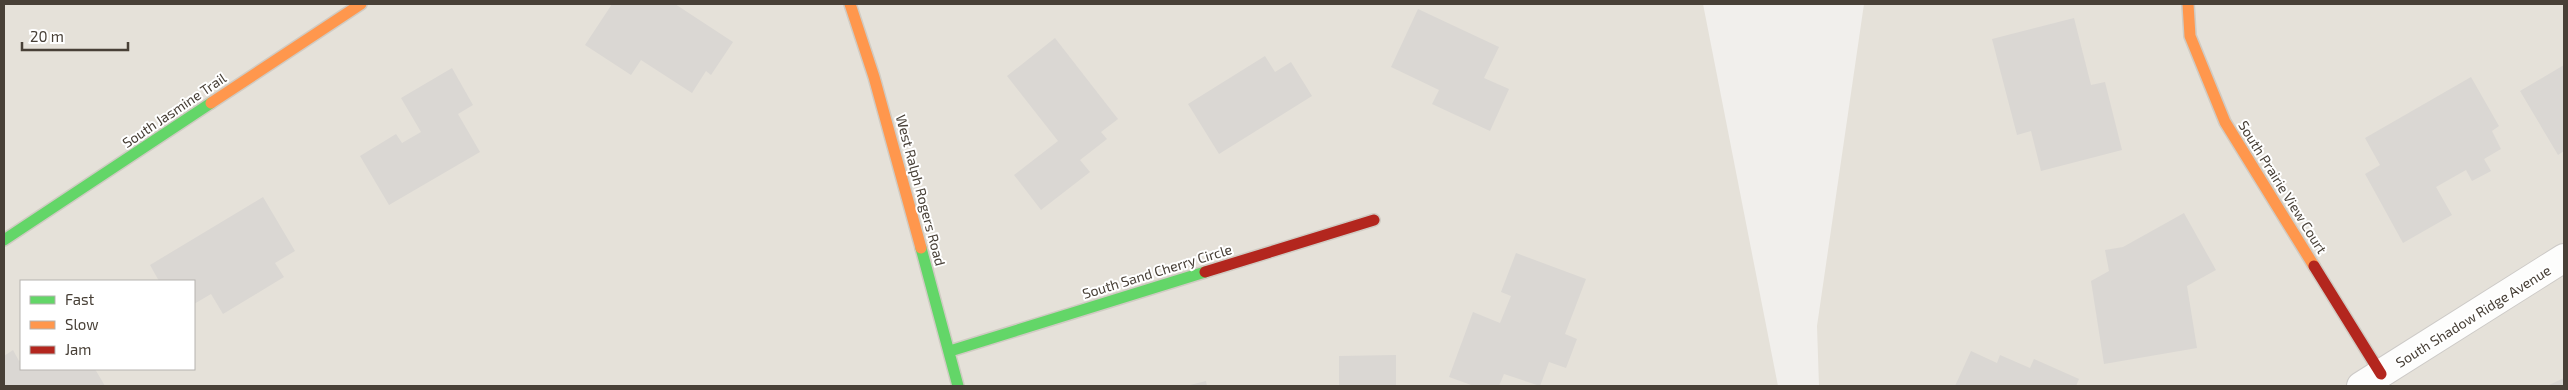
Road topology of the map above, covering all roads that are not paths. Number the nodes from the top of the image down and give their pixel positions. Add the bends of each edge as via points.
1 (361, 4) edge
2 (850, 4) edge
3 (2188, 4) edge
4 (1374, 220) dead end
5 (4, 240) edge
6 (2564, 258) edge
7 (950, 351) junction
8 (2371, 380) edge
9 (958, 386) edge

1 - 5 street, South Jasmine Trail
2 - 7 street, West Ralph Rogers Road via 874,77
3 - 8 street, South Prairie View Court via 2190,36 2225,122
4 - 7 street, South Sand Cherry Circle
6 - 8 street, South Shadow Ridge Avenue
7 - 9 street, West Ralph Rogers Road

